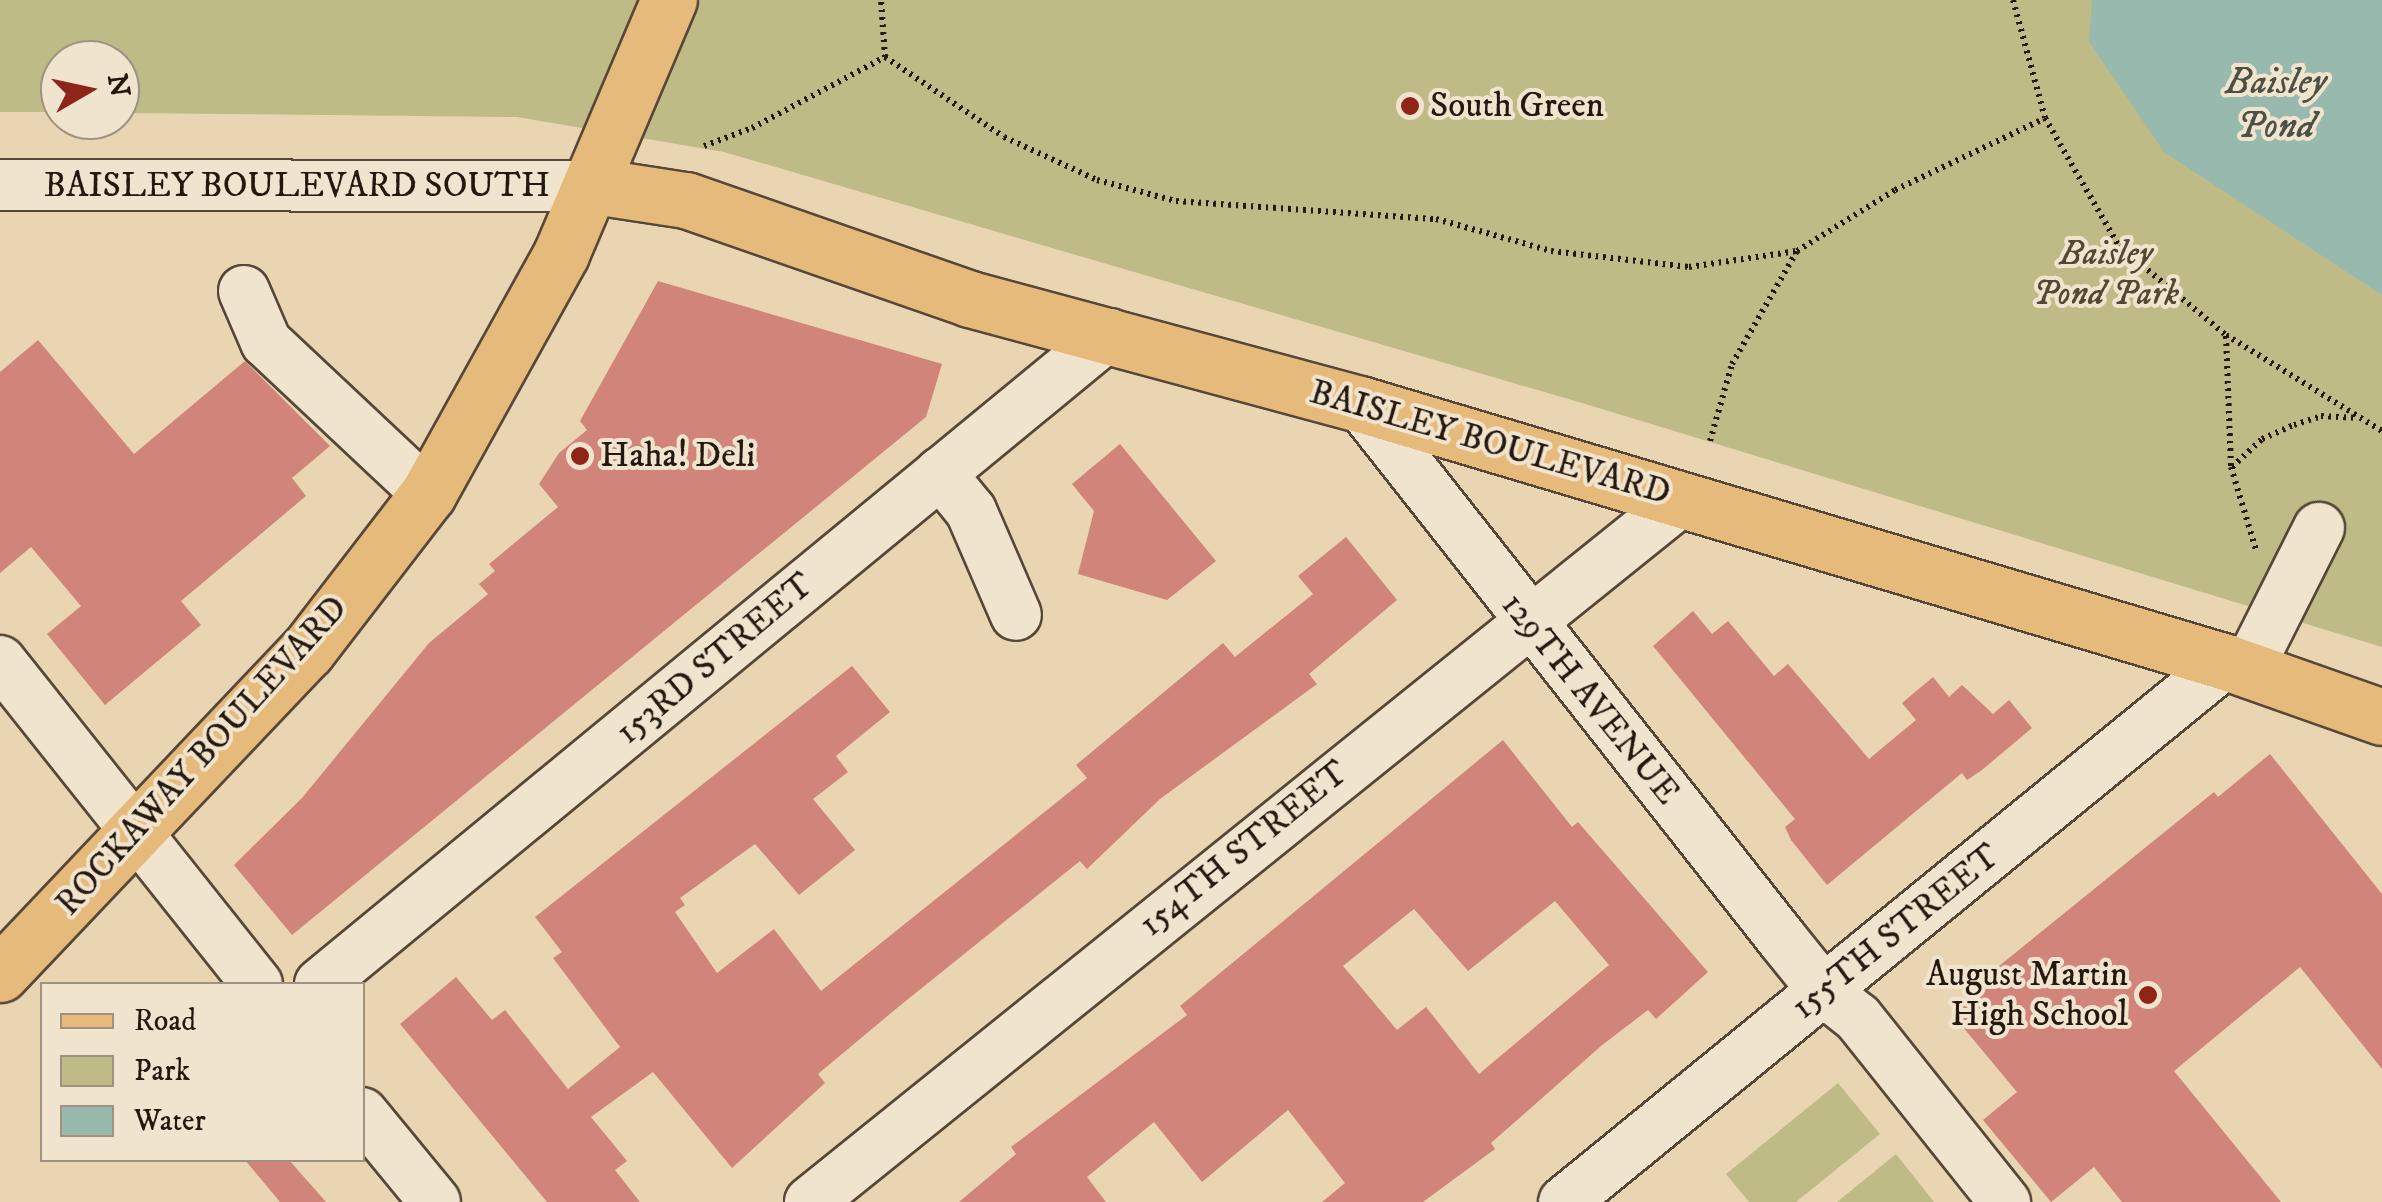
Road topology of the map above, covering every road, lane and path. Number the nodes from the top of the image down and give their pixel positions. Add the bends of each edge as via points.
1 (669, 0) edge
2 (881, 0) edge
3 (2014, 0) edge
4 (886, 57) junction
5 (2045, 118) junction
6 (704, 146) dead end
7 (0, 186) edge
8 (594, 186) junction
9 (1797, 251) junction
10 (244, 291) dead end
11 (1110, 334) junction
12 (2226, 335) junction
13 (1360, 404) junction
14 (2356, 418) junction
15 (2382, 431) edge
16 (1710, 441) dead end
17 (2231, 468) junction
18 (940, 473) junction
19 (428, 494) junction
20 (1682, 500) junction
21 (2319, 528) dead end
22 (2261, 567) dead end
23 (1016, 615) dead end
24 (1525, 620) junction
25 (0, 661) edge
26 (2237, 665) junction
27 (2382, 717) edge
28 (134, 835) junction
29 (0, 974) edge
30 (255, 982) edge
31 (322, 982) edge
32 (1824, 991) junction
33 (365, 1117) edge
34 (435, 1202) edge
35 (810, 1202) edge
36 (1564, 1202) edge
37 (2005, 1202) edge

1 - 8 main road, ROCKAWAY BOULEVARD
2 - 4 path
3 - 5 path
4 - 6 path
4 - 9 path via 1004,137 1097,180 1176,201 1436,219 1551,251 1690,266
5 - 9 path via 1895,190
5 - 12 path via 2119,246
7 - 8 street, BAISLEY BOULEVARD SOUTH
8 - 11 main road, BAISLEY BOULEVARD via 686,200 970,299
8 - 19 main road, ROCKAWAY BOULEVARD
9 - 16 path via 1732,364
10 - 19 street via 266,342
11 - 13 main road, BAISLEY BOULEVARD
11 - 18 street, 153RD STREET
12 - 14 path
12 - 17 path
13 - 20 main road, BAISLEY BOULEVARD
13 - 24 street, 129TH AVENUE
14 - 15 path
14 - 17 path via 2321,416 2294,425 2262,439
17 - 22 path
18 - 23 street via 972,511
18 - 31 street, 153RD STREET
19 - 28 main road, ROCKAWAY BOULEVARD via 307,650
20 - 24 street, 154TH STREET
20 - 26 main road, BAISLEY BOULEVARD
21 - 26 street
24 - 32 street, 129TH AVENUE
24 - 35 street, 154TH STREET
25 - 28 street
26 - 27 main road, BAISLEY BOULEVARD
26 - 32 street, 155TH STREET
28 - 29 main road, ROCKAWAY BOULEVARD
28 - 30 street
32 - 36 street, 155TH STREET
32 - 37 street, 129TH AVENUE via 1858,1018
33 - 34 street

